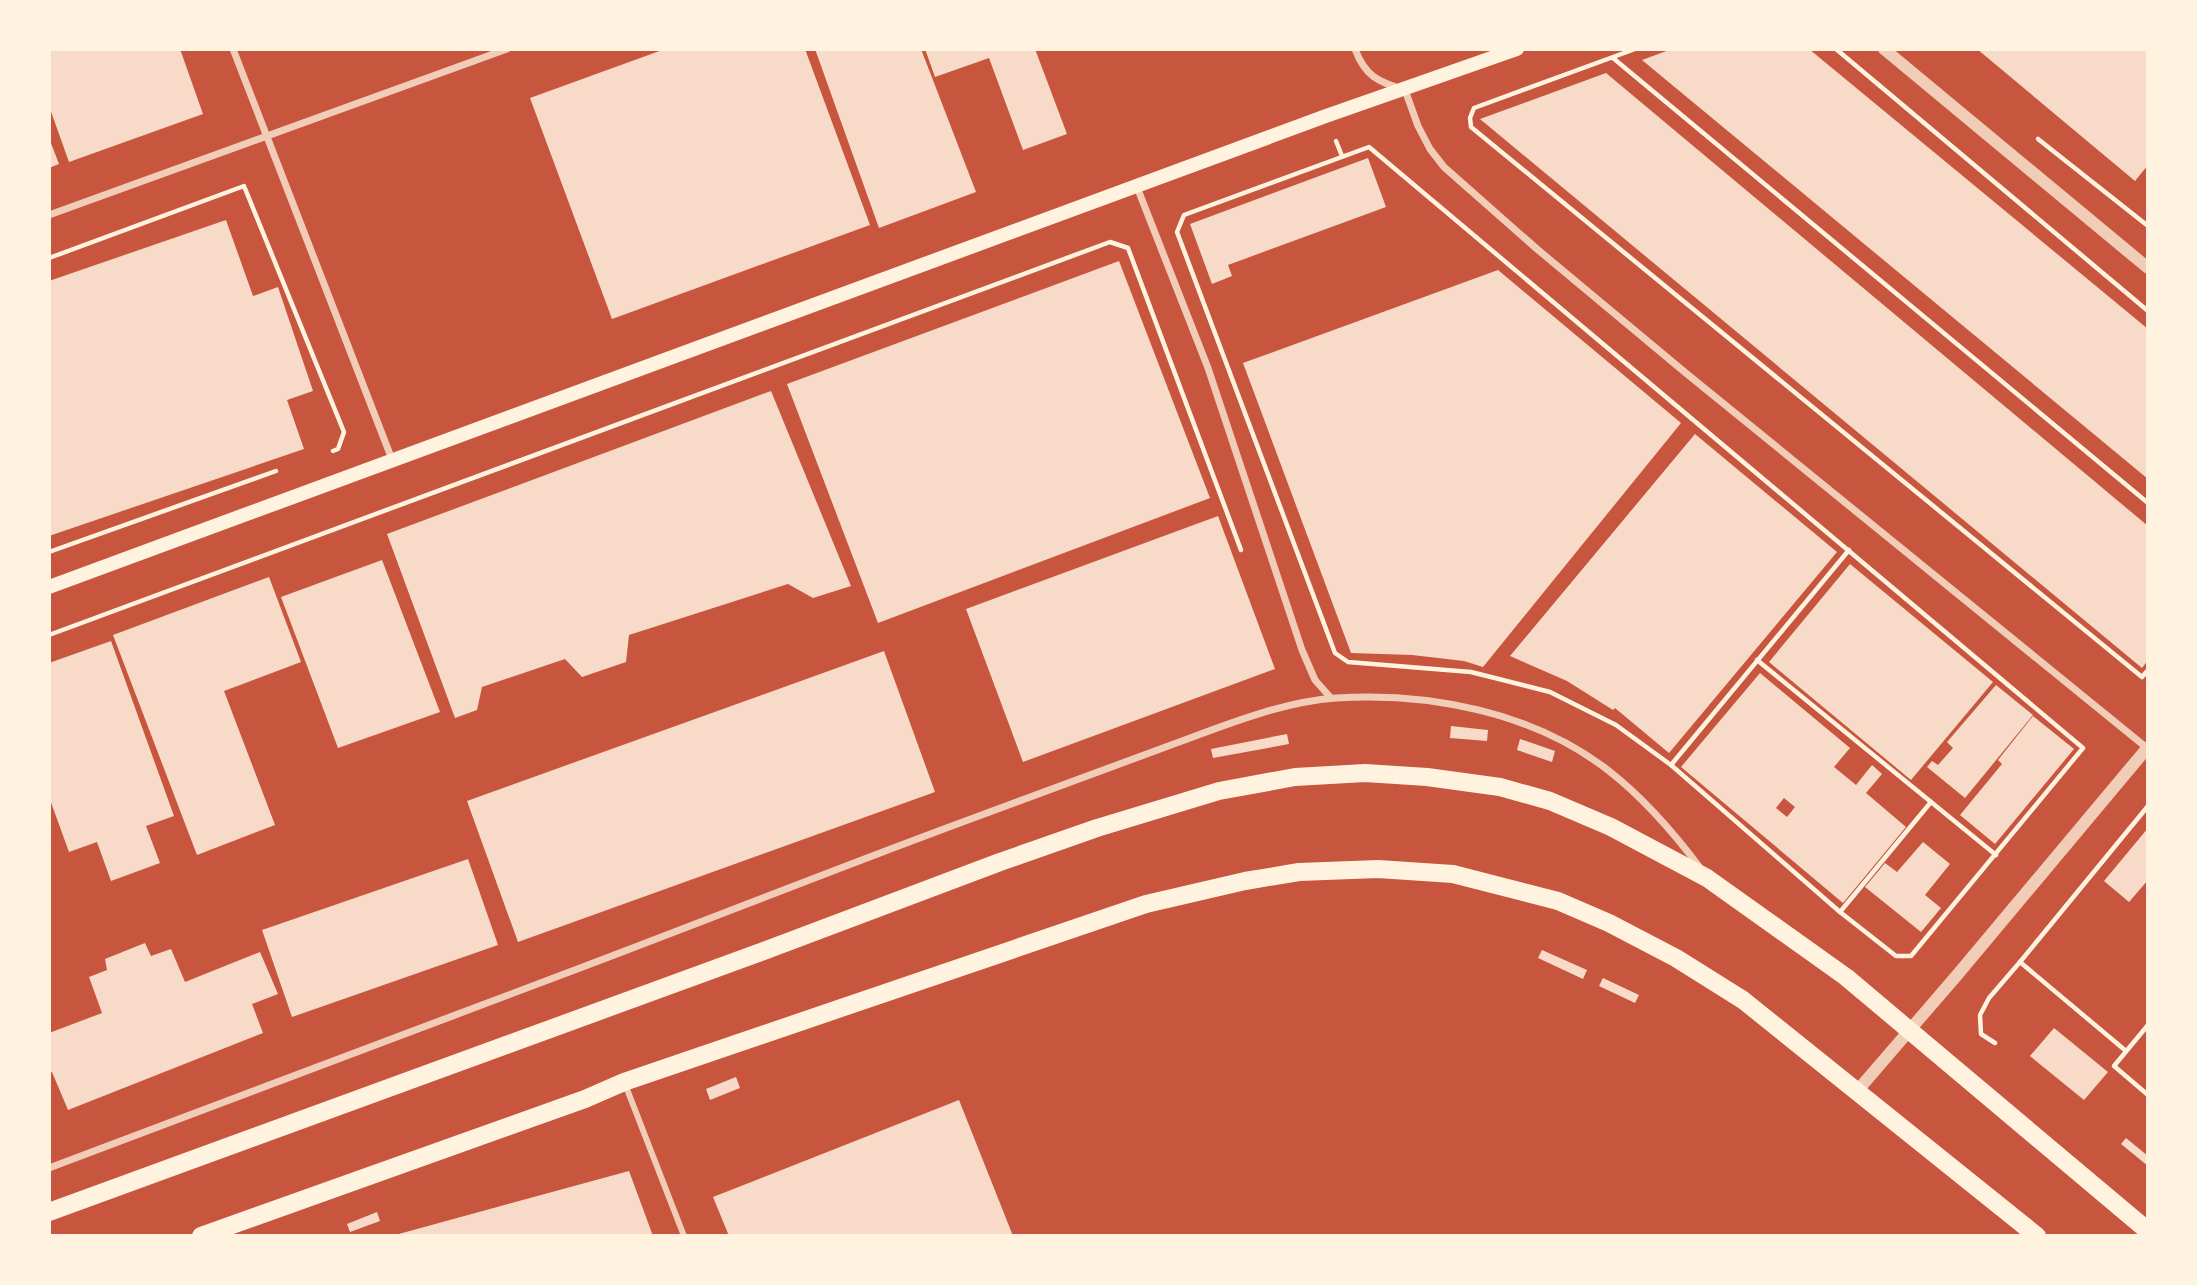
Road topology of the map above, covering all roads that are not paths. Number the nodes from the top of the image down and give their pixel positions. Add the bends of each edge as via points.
1 (233, 49) edge
2 (507, 49) edge
3 (1355, 49) edge
4 (1517, 49) edge
5 (1884, 49) edge
6 (1405, 90) junction
7 (266, 136) junction
8 (1137, 187) junction
9 (49, 215) edge
10 (2148, 268) edge
11 (393, 462) junction
12 (49, 587) edge
13 (1331, 698) junction
14 (2148, 748) edge
15 (1707, 878) junction
16 (1909, 1031) junction
17 (624, 1083) junction
18 (1857, 1090) junction
19 (49, 1168) edge
20 (49, 1212) edge
21 (2148, 1231) edge
22 (201, 1236) edge
23 (684, 1236) edge
24 (2037, 1236) edge

1 - 7 street
2 - 7 street
3 - 6 street via 1365,70 1380,83
4 - 6 main road
5 - 10 street
6 - 8 main road
6 - 14 street via 1430,149 1465,186 1686,374
7 - 9 street
7 - 11 street
8 - 11 main road
8 - 13 street via 1208,368 1302,650 1315,680
11 - 12 main road
13 - 15 street via 1414,699 1509,719 1553,737 1606,769 1641,799
13 - 19 street via 1281,708 1143,756
14 - 16 street
15 - 16 main road via 1846,977
15 - 20 main road via 1611,827 1550,801 1500,787 1365,772 1295,777 1219,791 1000,862
16 - 18 street
16 - 21 main road
17 - 18 main road via 1146,904 1299,872 1378,869 1453,874 1558,901 1609,923 1743,1000
17 - 22 main road
17 - 23 street
18 - 24 main road

